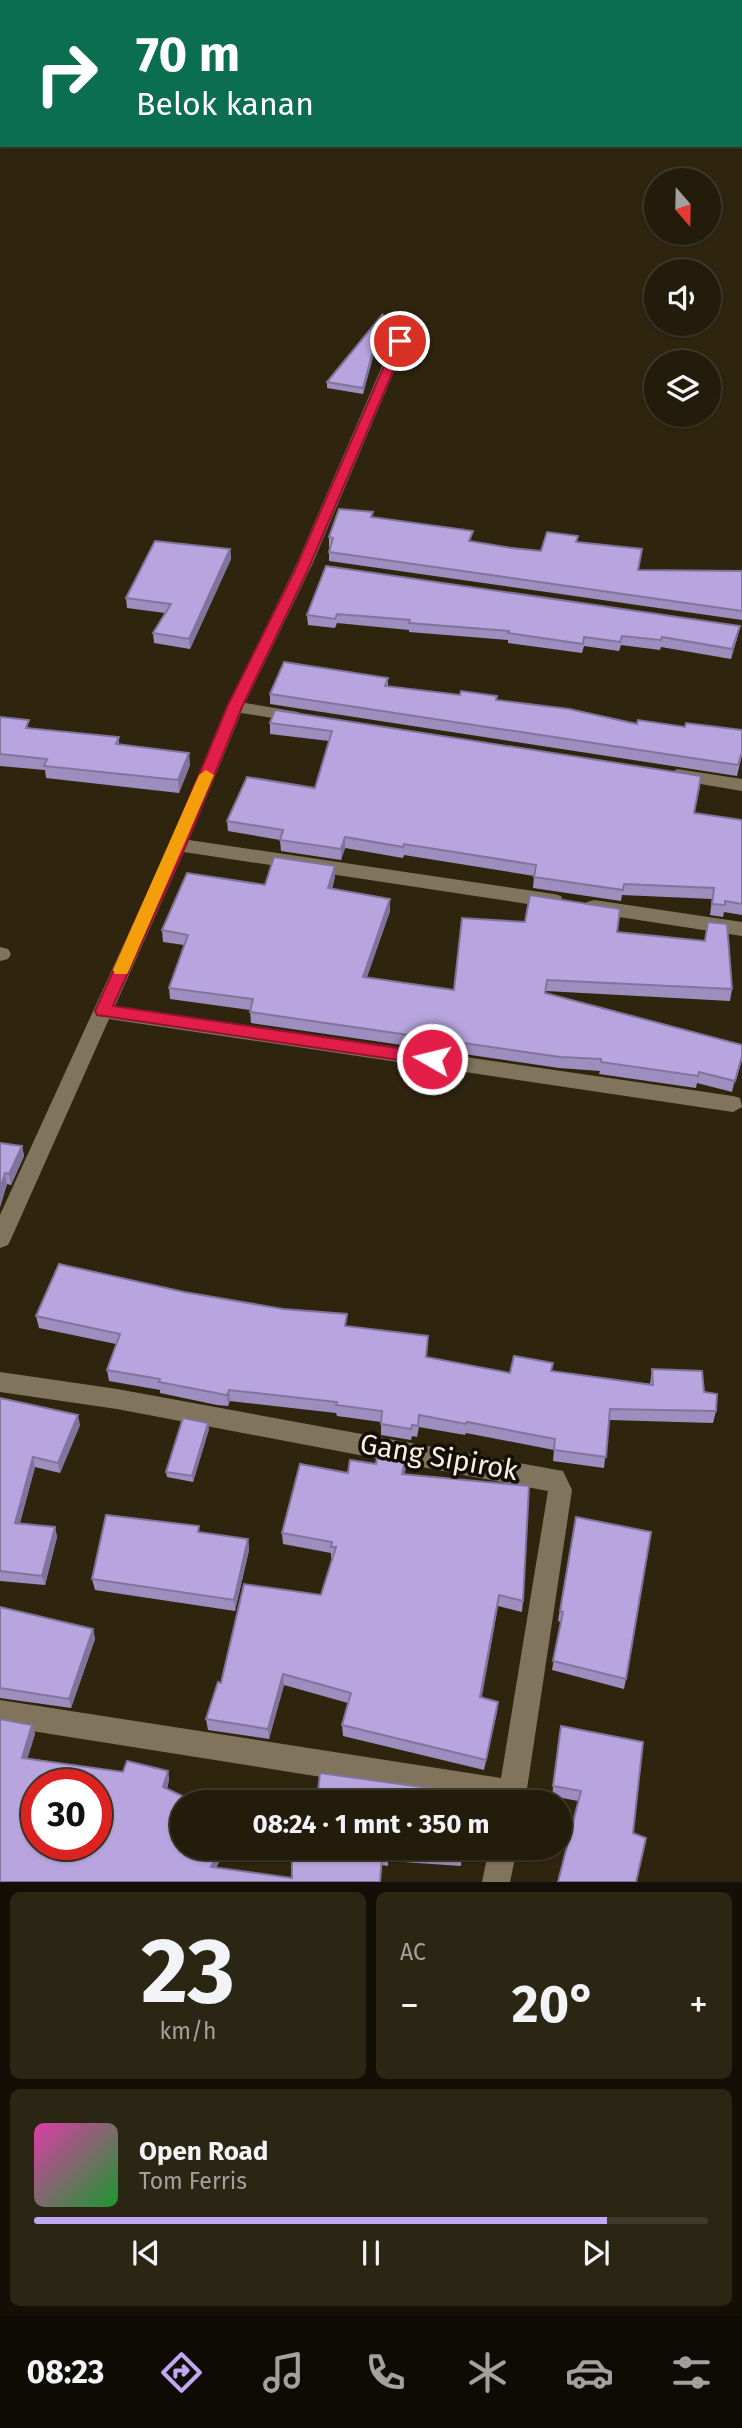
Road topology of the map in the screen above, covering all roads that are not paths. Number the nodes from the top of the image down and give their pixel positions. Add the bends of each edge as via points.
1 (400, 341) dead end
2 (234, 707) junction
3 (317, 719) edge
4 (660, 772) edge
5 (742, 785) edge
6 (178, 845) junction
7 (742, 929) edge
8 (103, 1011) junction
9 (733, 1104) dead end
10 (0, 1239) edge
11 (0, 1382) edge
12 (0, 1713) edge
13 (464, 1790) edge
14 (513, 1790) edge
15 (501, 1860) edge
16 (496, 1882) edge

1 - 2 street via 311,566
2 - 3 street
2 - 6 street
4 - 5 street
6 - 7 street
6 - 8 street
8 - 9 street
8 - 10 street
11 - 14 street, Gang Sipirok via 554,1479 560,1490
12 - 13 street
15 - 16 street

